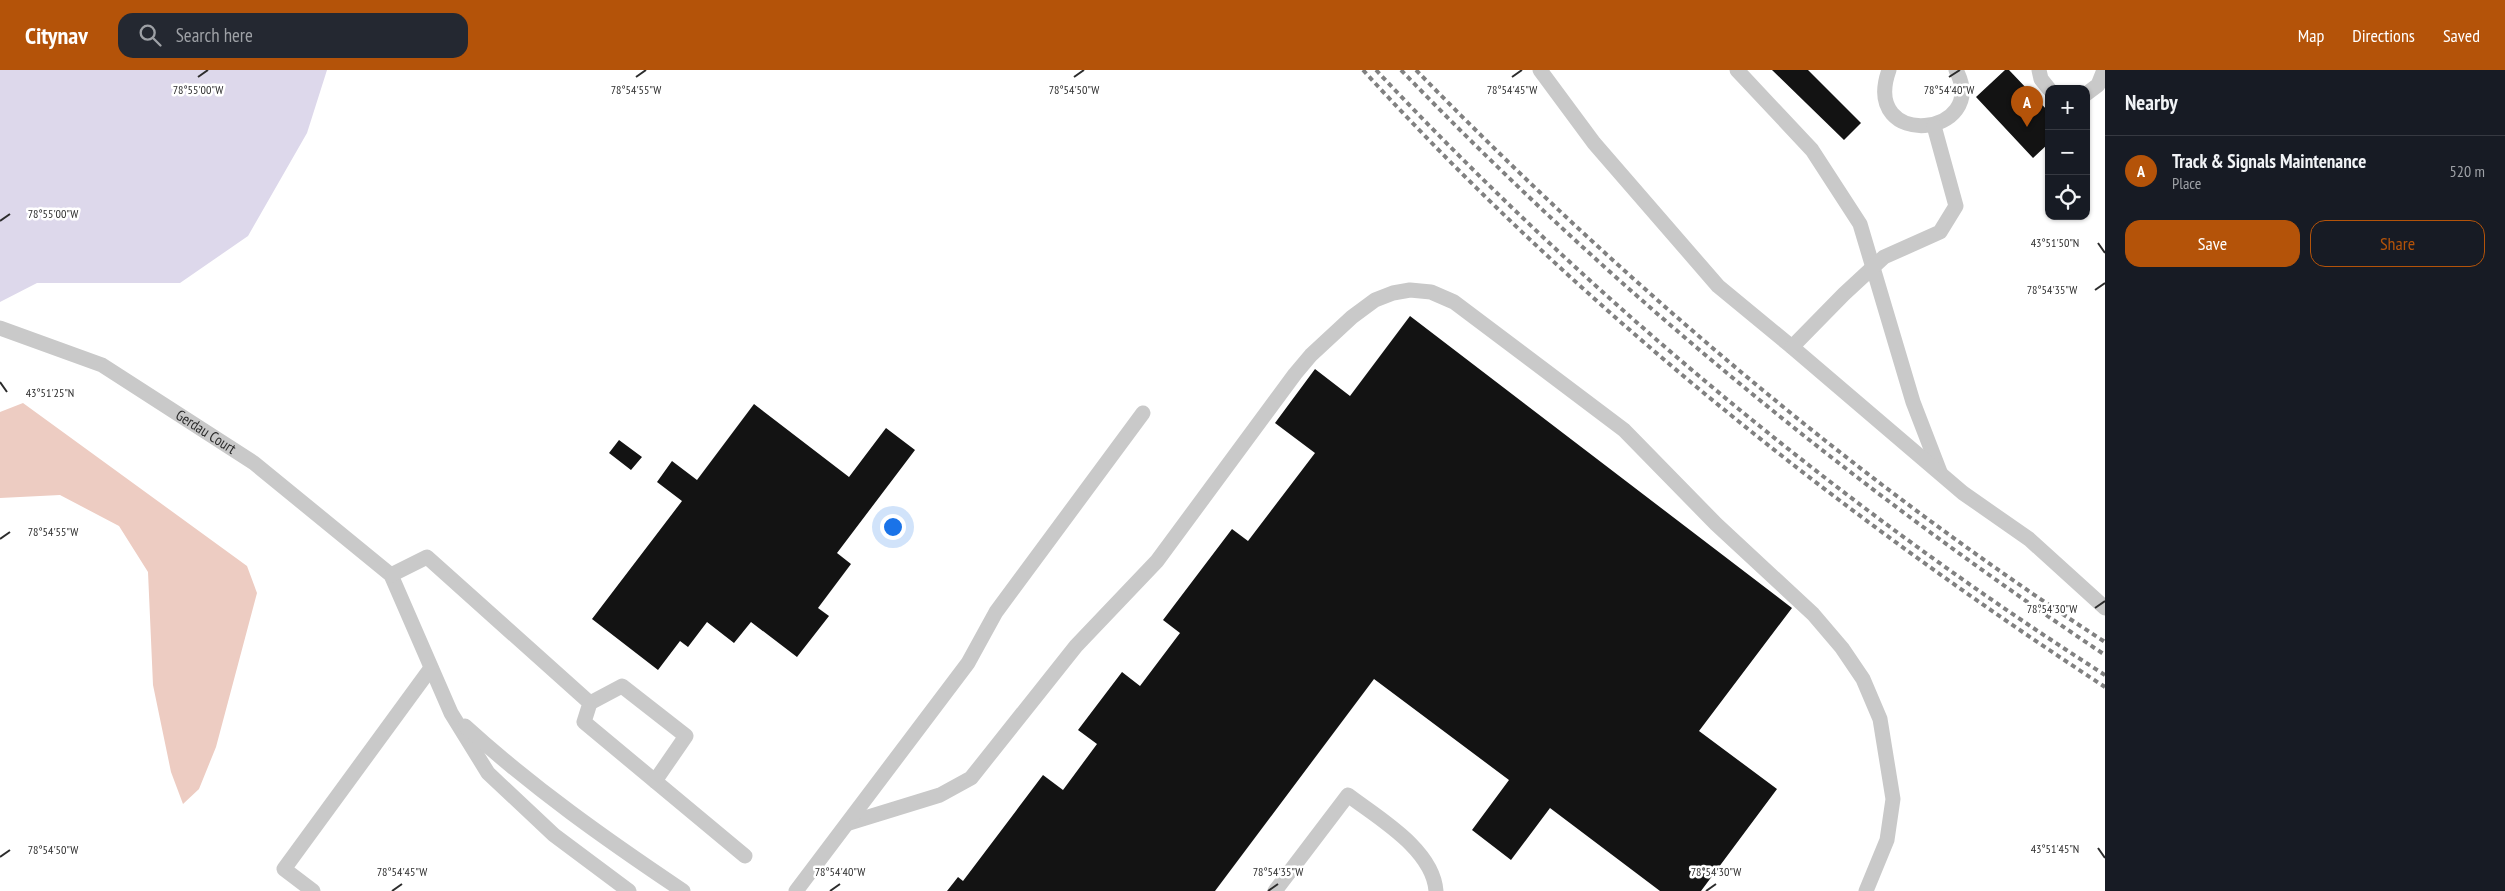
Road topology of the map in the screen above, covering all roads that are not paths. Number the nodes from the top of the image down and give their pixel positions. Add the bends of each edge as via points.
1 (1540, 70) edge
2 (1737, 70) edge
3 (1956, 70) edge
4 (2039, 70) edge
5 (2104, 70) edge
6 (1886, 72) edge
7 (2047, 85) edge
8 (2090, 91) edge
9 (1934, 126) junction
10 (1873, 266) junction
11 (0, 328) edge
12 (1792, 347) junction
13 (1143, 413) dead end
14 (1941, 474) junction
15 (391, 575) junction
16 (2105, 608) edge
17 (431, 668) junction
18 (590, 703) junction
19 (452, 713) junction
20 (655, 781) junction
21 (849, 823) junction
22 (746, 856) dead end
23 (313, 891) edge
24 (629, 891) edge
25 (683, 891) edge
26 (796, 891) edge
27 (1275, 891) edge
28 (1436, 891) edge
29 (1866, 891) edge

1 - 12 lane via 1594,143 1718,286
2 - 10 lane via 1812,150 1860,224
3 - 9 lane via 1961,84 1960,98 1946,120
4 - 7 lane
5 - 8 lane via 2098,85
6 - 9 lane via 1885,94 1897,117 1908,124
9 - 10 lane via 1956,206 1940,232 1884,257
10 - 12 lane
10 - 14 lane via 1913,402
11 - 15 lane, Gerdau Court via 102,365 254,463
12 - 14 lane
13 - 21 lane via 996,612 968,662
14 - 16 lane via 2029,539
15 - 17 lane
15 - 18 lane via 427,557
17 - 19 lane
17 - 23 lane via 284,869
18 - 20 lane via 584,722
18 - 20 lane via 622,686 686,736
19 - 24 lane via 488,773 554,835
19 - 25 lane via 507,764 574,816
20 - 22 lane
21 - 26 lane
21 - 29 lane via 940,795 971,778 1076,646 1157,561 1311,355 1375,300 1410,290 1431,292 1454,302 1624,430 1716,524 1813,614 1842,648 1862,678 1880,720 1893,799 1887,840
27 - 28 lane via 1348,794 1417,851 1431,873

